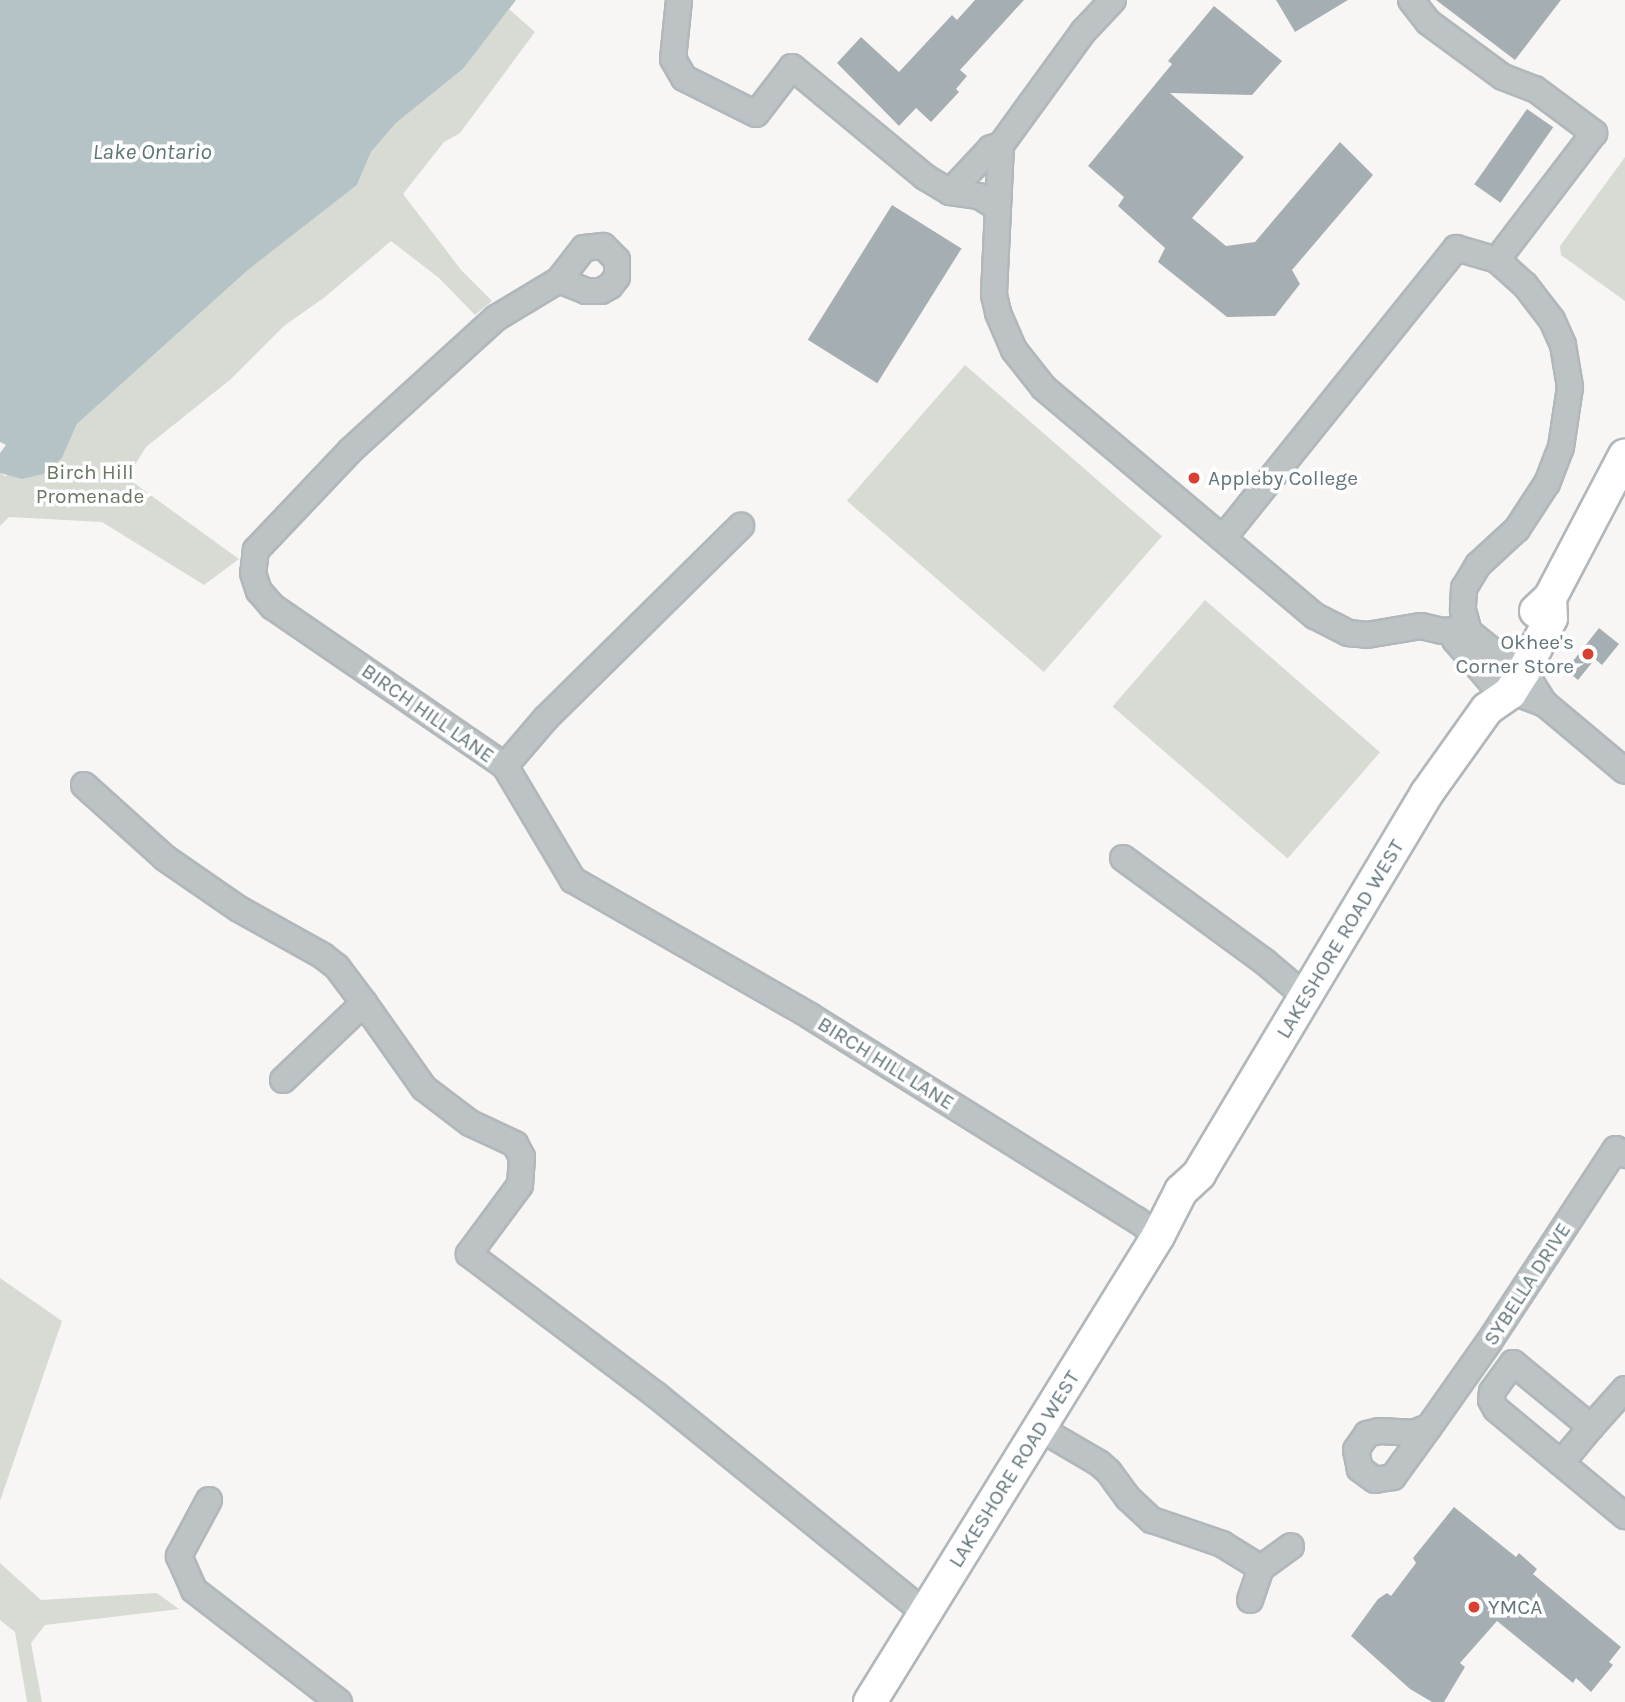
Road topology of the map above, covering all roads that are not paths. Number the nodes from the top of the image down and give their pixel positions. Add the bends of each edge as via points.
1 (679, 0) edge
2 (1113, 0) edge
3 (1411, 0) edge
4 (1001, 145) junction
5 (950, 192) junction
6 (998, 208) junction
7 (1497, 260) junction
8 (559, 279) dead end
9 (1625, 455) edge
10 (741, 526) dead end
11 (1224, 537) junction
12 (1462, 631) junction
13 (1504, 684) junction
14 (505, 766) junction
15 (1625, 771) edge
16 (83, 785) dead end
17 (1123, 858) dead end
18 (1306, 996) junction
19 (364, 1003) junction
20 (283, 1080) dead end
21 (1625, 1156) edge
22 (1158, 1236) junction
23 (1489, 1342) junction
24 (1513, 1363) junction
25 (1625, 1389) edge
26 (1429, 1427) dead end
27 (1591, 1427) junction
28 (1040, 1428) junction
29 (1561, 1463) junction
30 (209, 1500) dead end
31 (1625, 1516) edge
32 (1291, 1546) dead end
33 (1261, 1568) junction
34 (1250, 1600) dead end
35 (925, 1613) junction
36 (339, 1702) edge
37 (870, 1702) edge

1 - 5 street via 673,60 684,78 755,114 792,67 925,177
2 - 4 street via 1083,33
3 - 7 street via 1428,22 1503,77 1535,89 1594,133
4 - 5 street via 991,148
4 - 6 street
5 - 6 street via 979,197
6 - 11 street via 994,295 1014,350 1044,388
7 - 11 street via 1456,248
7 - 12 street via 1525,285 1552,320 1563,345 1570,387 1561,447 1547,483 1517,529 1478,565 1464,588
8 - 14 street, BIRCH HILL LANE via 496,318 350,451 270,532 256,550 253,573 273,607
9 - 13 main road, LAKESHORE ROAD WEST via 1550,598 1537,608
10 - 14 street via 545,718
11 - 12 street via 1315,616 1349,633 1384,634 1421,626
12 - 13 street
13 - 15 street via 1545,704
13 - 18 main road, LAKESHORE ROAD WEST via 1427,793
14 - 22 street, BIRCH HILL LANE via 573,880 810,1016
16 - 19 street via 164,858 337,967
17 - 18 street
18 - 22 main road, LAKESHORE ROAD WEST via 1199,1174 1181,1191
19 - 20 street
19 - 35 street via 424,1088 470,1123 515,1144 522,1157 520,1185 469,1254 656,1395
21 - 23 street, SYBELLA DRIVE via 1616,1149
22 - 28 main road, LAKESHORE ROAD WEST
23 - 24 street
23 - 26 street, SYBELLA DRIVE
24 - 27 street
24 - 29 street via 1491,1400
25 - 27 street
27 - 29 street
28 - 33 street via 1099,1464 1152,1520 1222,1544
28 - 35 main road, LAKESHORE ROAD WEST
29 - 31 street
30 - 36 street via 179,1556 194,1590
32 - 33 street
33 - 34 street
35 - 37 main road, LAKESHORE ROAD WEST

